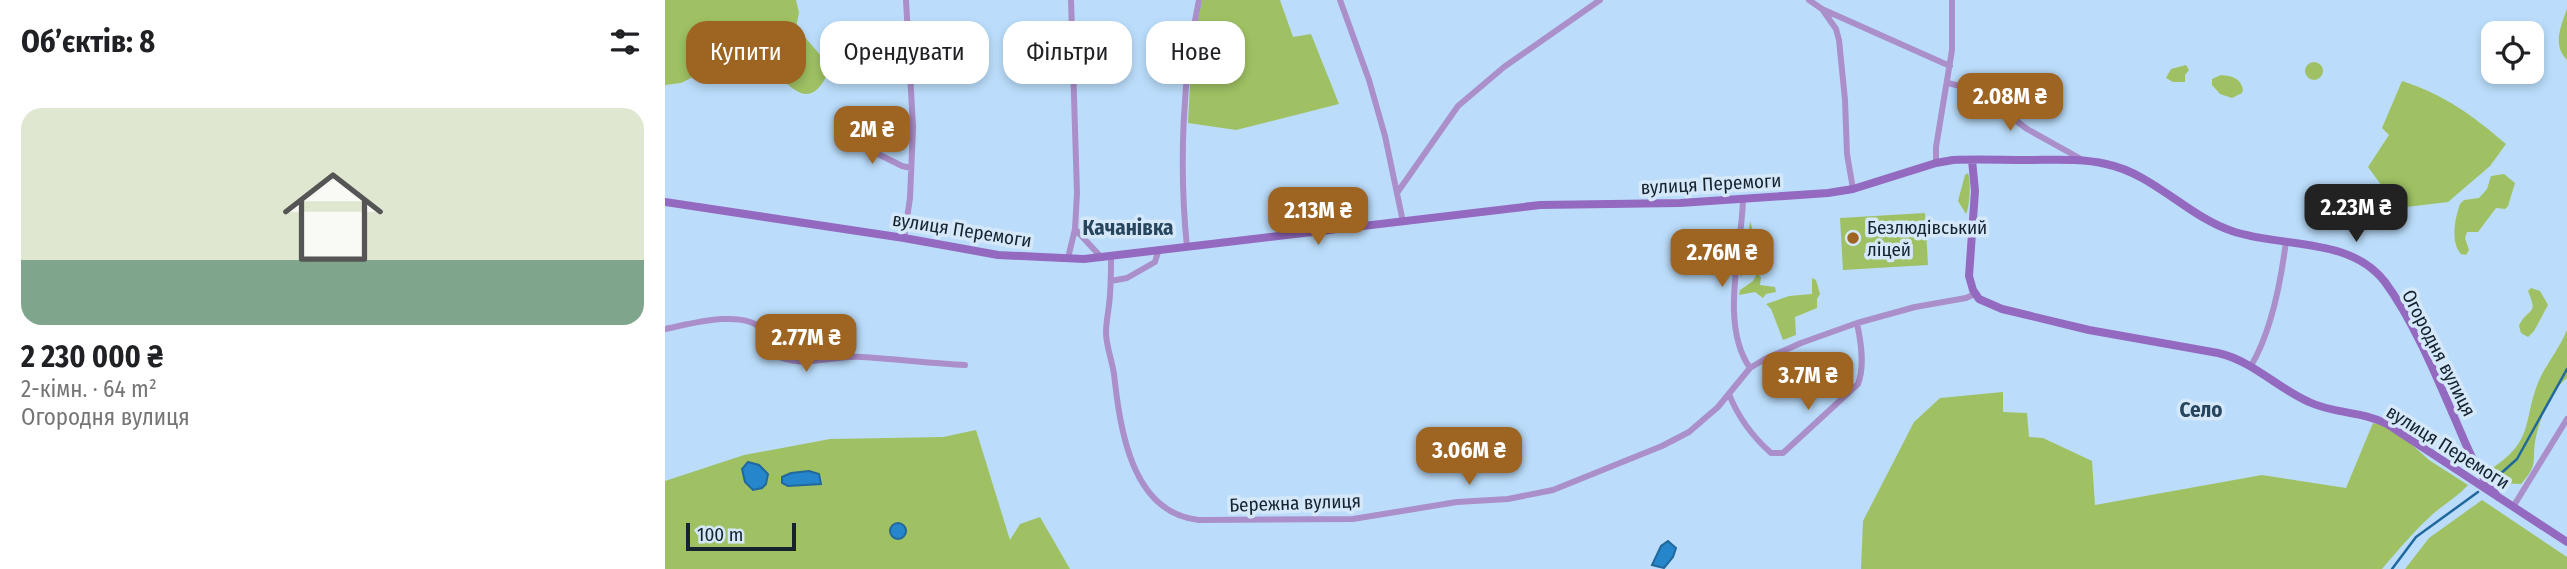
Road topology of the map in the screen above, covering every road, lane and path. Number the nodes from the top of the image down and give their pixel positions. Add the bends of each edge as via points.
1 (907, 0) edge
2 (1199, 0) edge
3 (1340, 0) edge
4 (1600, 0) edge
5 (1809, 0) edge
6 (1952, 0) edge
7 (1070, 2) edge
8 (1822, 9) junction
9 (1951, 66) junction
10 (1948, 82) junction
11 (840, 135) dead end
12 (1972, 160) junction
13 (2083, 160) junction
14 (1936, 163) junction
15 (911, 168) junction
16 (1853, 189) junction
17 (1397, 193) junction
18 (1743, 200) junction
19 (665, 202) edge
20 (1403, 222) junction
21 (1075, 229) junction
22 (904, 237) junction
23 (2286, 241) junction
24 (1187, 247) junction
25 (1157, 252) junction
26 (1106, 257) junction
27 (1067, 258) junction
28 (1111, 281) junction
29 (1975, 294) junction
30 (1857, 323) junction
31 (665, 328) edge
32 (965, 365) dead end
33 (2251, 366) junction
34 (1750, 368) junction
35 (1729, 394) junction
36 (2567, 419) edge
37 (2498, 497) junction
38 (2513, 507) junction
39 (2567, 542) edge

1 - 15 street
2 - 24 street via 1189,48 1182,196
3 - 17 street via 1365,67
4 - 17 street via 1504,67 1458,106
5 - 8 street
6 - 9 street
7 - 21 street
8 - 9 street
8 - 16 street via 1839,40
9 - 10 street
10 - 13 street, Огородня вулиця via 1976,90 2027,129
10 - 14 street
11 - 15 street
12 - 13 street, вулиця Перемоги
12 - 14 street, вулиця Перемоги
12 - 29 street via 1975,191 1969,276
13 - 23 street, Огородня вулиця via 2131,172 2225,229
14 - 16 street, вулиця Перемоги
15 - 22 street
16 - 18 street, вулиця Перемоги
17 - 20 street
18 - 20 street, вулиця Перемоги via 1540,205
18 - 34 street via 1735,310 1740,352
19 - 22 street, вулиця Перемоги
20 - 24 street, вулиця Перемоги
21 - 26 street
21 - 27 street
22 - 27 street, вулиця Перемоги via 998,255
23 - 33 street via 2274,302
23 - 37 street, Огородня вулиця via 2347,255 2381,278 2421,346 2477,470
24 - 25 street, вулиця Перемоги
25 - 26 street, вулиця Перемоги
25 - 28 street via 1155,262 1127,278
26 - 27 street, вулиця Перемоги
26 - 28 street, Бережна вулиця
28 - 35 street, Бережна вулиця via 1106,332 1126,445 1156,501 1190,519 1353,519 1553,490 1677,439
29 - 30 street, Бережна вулиця
29 - 33 street, вулиця Перемоги via 2002,309 2120,337 2224,354
30 - 34 street, Бережна вулиця
30 - 35 street via 1861,349 1858,384 1783,453 1772,453 1761,444
31 - 32 street via 740,320 758,326 774,354 783,358 860,357
33 - 37 street, вулиця Перемоги via 2308,402 2381,421
34 - 35 street, Бережна вулиця
36 - 38 street
37 - 38 street, вулиця Перемоги
38 - 39 street, вулиця Перемоги

